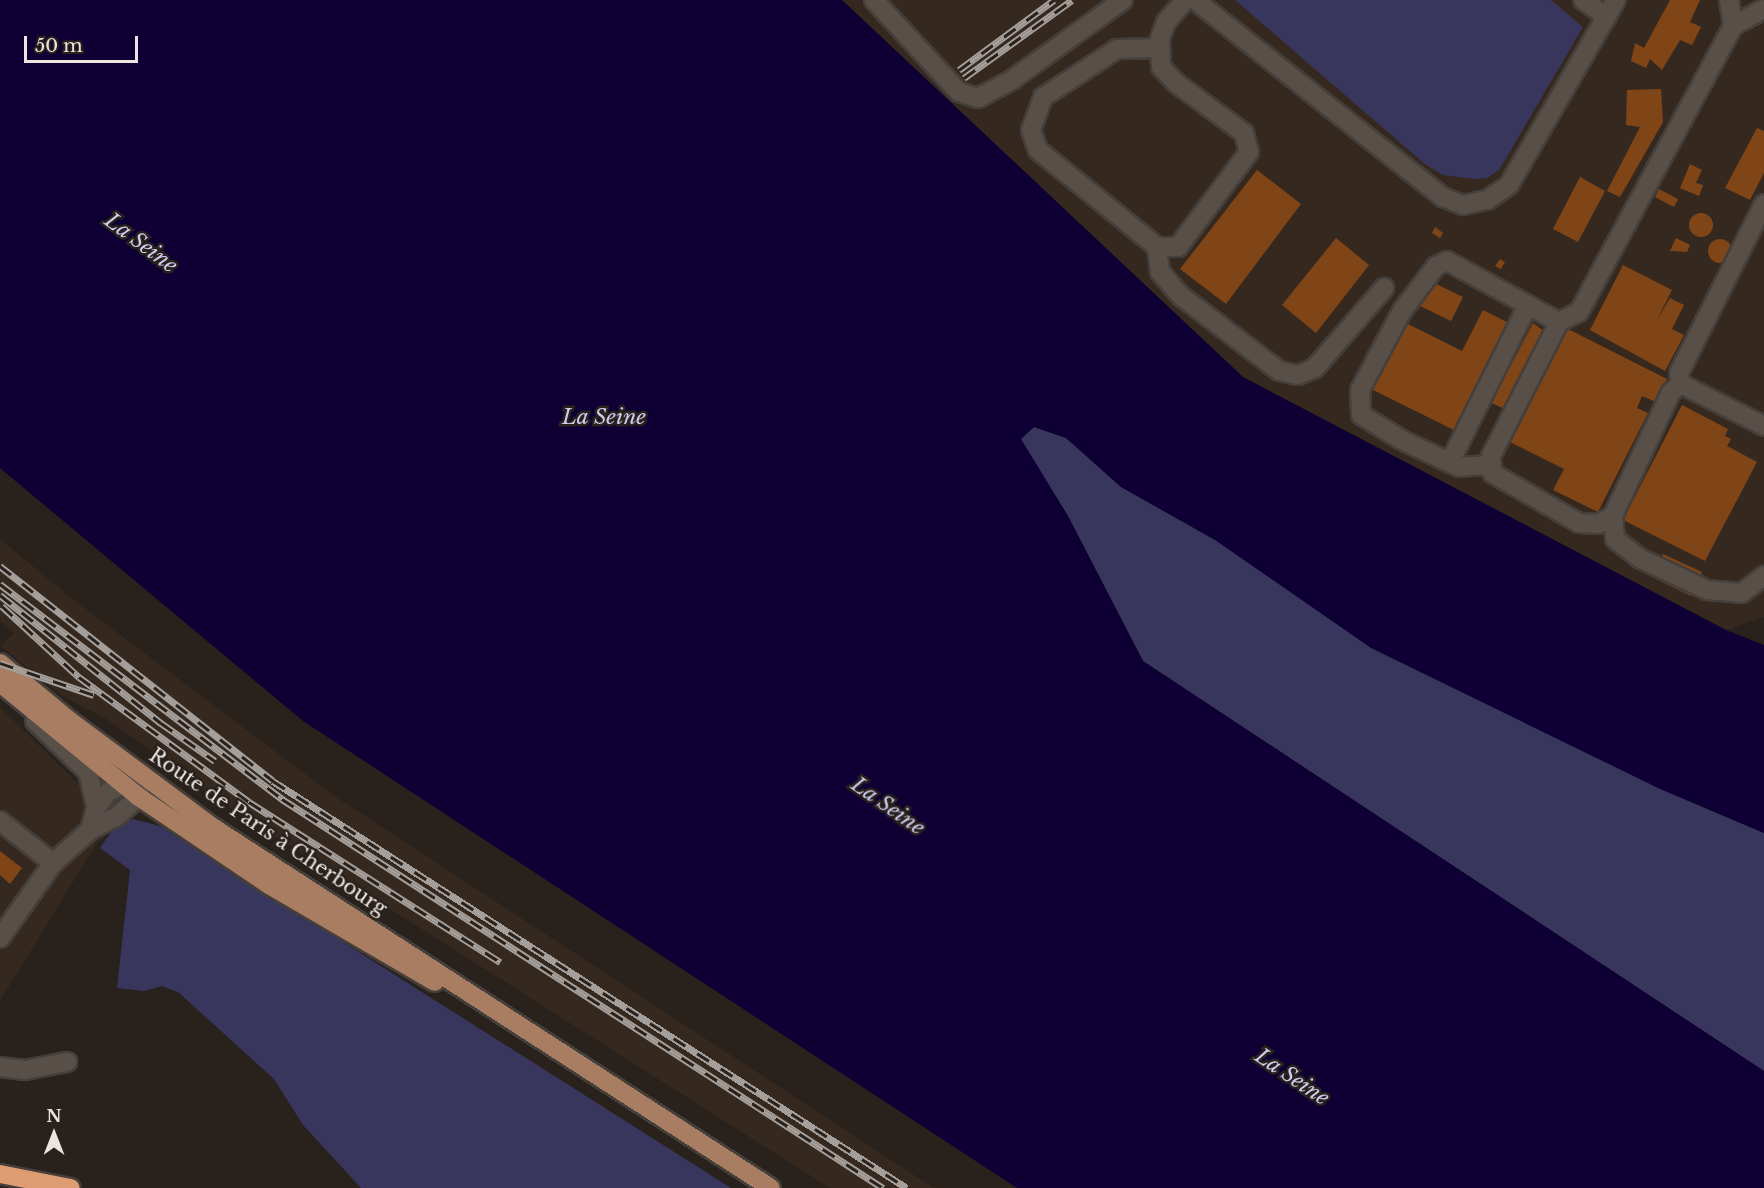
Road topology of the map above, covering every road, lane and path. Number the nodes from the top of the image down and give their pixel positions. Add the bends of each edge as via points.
1 (874, 0) edge
2 (1122, 0) edge
3 (1185, 0) edge
4 (1195, 0) edge
5 (1583, 0) edge
6 (1616, 0) edge
7 (1729, 0) edge
8 (1764, 9) edge
9 (1607, 17) junction
10 (1733, 26) junction
11 (1159, 48) junction
12 (1764, 204) edge
13 (1157, 247) junction
14 (1384, 288) dead end
15 (1528, 305) junction
16 (1559, 322) junction
17 (1681, 384) junction
18 (1764, 426) edge
19 (1450, 462) junction
20 (1492, 465) junction
21 (1613, 516) junction
22 (1764, 576) edge
23 (3, 676) edge
24 (141, 774) junction
25 (121, 783) junction
26 (139, 797) junction
27 (96, 808) junction
28 (0, 821) edge
29 (90, 830) junction
30 (53, 862) junction
31 (0, 938) edge
32 (519, 1027) junction
33 (67, 1062) dead end
34 (0, 1067) edge
35 (0, 1174) edge
36 (71, 1188) edge
37 (771, 1188) edge

1 - 2 street via 959,92 978,98 1012,80
3 - 11 street via 1166,22
4 - 9 street via 1443,197 1463,205 1487,200 1509,185
5 - 9 street
6 - 9 street
7 - 10 street
8 - 10 street
10 - 16 street via 1579,312
11 - 13 street via 1161,67 1176,83 1244,133 1249,152 1178,247
11 - 13 street via 1117,49 1043,97 1031,130 1038,150
12 - 17 street via 1679,374
13 - 14 street via 1160,272 1181,296 1279,371 1298,375 1315,368
15 - 16 street
15 - 19 street
15 - 19 street via 1447,261 1436,266 1402,311 1359,390 1360,415
16 - 20 street via 1491,456
17 - 18 street
17 - 21 street via 1671,392
19 - 20 street via 1459,467
20 - 21 street via 1492,473 1579,523 1598,524
21 - 22 street via 1615,539 1639,558 1707,590 1742,593
23 - 24 main road, Route de Paris à Cherbourg
23 - 25 main road, Route de Paris à Cherbourg
23 - 27 street via 88,772
24 - 25 street
24 - 26 street
24 - 32 main road, Route de Paris à Cherbourg via 214,828
25 - 26 main road, Route de Paris à Cherbourg
25 - 27 street
26 - 29 street via 116,817
26 - 32 main road, Route de Paris à Cherbourg via 268,885
27 - 29 street
28 - 30 street
29 - 30 street
30 - 31 street
32 - 37 main road, Route de Paris à Cherbourg
33 - 34 street via 25,1070
35 - 36 highway

